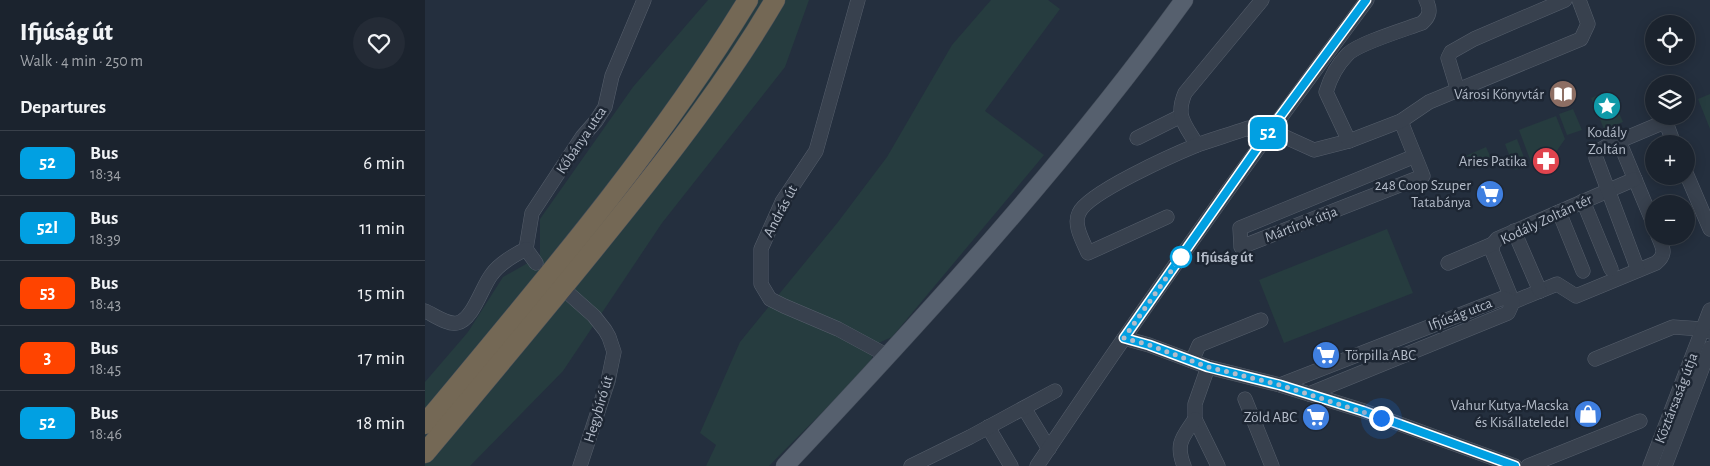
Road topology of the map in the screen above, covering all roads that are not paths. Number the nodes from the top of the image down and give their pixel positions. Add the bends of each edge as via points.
1 (644, 0) edge
2 (749, 0) edge
3 (775, 0) edge
4 (858, 0) edge
5 (1184, 0) edge
6 (1262, 0) edge
7 (1367, 0) edge
8 (1427, 0) edge
9 (1565, 0) edge
10 (1579, 0) edge
11 (1459, 91) junction
12 (1181, 116) junction
13 (1401, 121) junction
14 (1267, 135) junction
15 (1671, 135) edge
16 (1137, 138) dead end
17 (1349, 141) junction
18 (1619, 141) junction
19 (1197, 145) junction
20 (1415, 156) junction
21 (1635, 179) junction
22 (1691, 185) edge
23 (1608, 190) junction
24 (1583, 201) junction
25 (1645, 203) edge
26 (1559, 212) junction
27 (1167, 218) dead end
28 (1710, 229) edge
29 (1514, 231) junction
30 (1493, 244) junction
31 (1661, 245) edge
32 (526, 249) junction
33 (536, 263) dead end
34 (1448, 263) dead end
35 (1611, 269) dead end
36 (1638, 270) junction
37 (1583, 271) dead end
38 (567, 292) dead end
39 (1540, 292) junction
40 (1513, 302) junction
41 (1710, 310) edge
42 (425, 311) edge
43 (1261, 320) dead end
44 (1706, 331) edge
45 (1124, 338) junction
46 (1710, 348) edge
47 (888, 356) junction
48 (1595, 359) dead end
49 (1192, 361) junction
50 (1208, 367) junction
51 (1280, 385) junction
52 (1055, 391) dead end
53 (1309, 394) junction
54 (1245, 399) dead end
55 (1023, 408) junction
56 (1195, 419) junction
57 (1640, 421) dead end
58 (425, 424) edge
59 (989, 427) junction
60 (1049, 449) junction
61 (425, 453) edge
62 (580, 466) edge
63 (785, 466) edge
64 (911, 466) edge
65 (1011, 466) edge
66 (1037, 466) edge
67 (1184, 466) edge
68 (1218, 466) edge
69 (1272, 466) edge
70 (1515, 466) edge
71 (1528, 466) edge
72 (1650, 466) edge
73 (1665, 466) edge

1 - 32 street, Kőbánya utca via 612,76 605,107 532,213
2 - 58 highway via 702,73 627,177
3 - 61 highway via 728,74 648,182
4 - 47 street, András út via 816,151 782,202 761,249 761,284 770,299 838,329
5 - 47 main road via 1051,170
6 - 12 street via 1185,93 1180,105
7 - 14 street
8 - 17 street via 1428,18 1348,53 1329,83 1327,92
9 - 11 street via 1451,52 1448,58
10 - 11 street via 1589,24 1581,38
11 - 13 street via 1429,102
12 - 16 street
12 - 19 street
13 - 17 street
13 - 20 street, Mártírok útja
14 - 17 street via 1314,150
14 - 19 street via 1248,128
14 - 45 street
15 - 18 street via 1661,122
18 - 21 street
18 - 23 street via 1599,151 1596,158
19 - 27 street via 1109,186 1079,213 1077,227 1088,253
20 - 20 street, Mártírok útja via 1423,176 1241,247 1240,228
21 - 23 street, Kodály Zoltán tér
21 - 25 street
22 - 28 street
23 - 24 street, Kodály Zoltán tér
23 - 36 street
24 - 26 street, Kodály Zoltán tér
24 - 35 street
26 - 29 street, Kodály Zoltán tér
26 - 37 street
29 - 30 street, Kodály Zoltán tér
29 - 39 street
30 - 34 street
30 - 40 street, Kodály Zoltán tér via 1492,251
31 - 36 street via 1662,258
32 - 33 street
32 - 42 street via 492,273 464,320 457,324
36 - 39 street via 1576,296 1557,284
38 - 62 street, Hegybíró út via 605,330 614,352 608,381
39 - 40 street
40 - 51 street, Ifjúság utca via 1503,298
40 - 53 street, Ifjúság utca via 1508,313
41 - 44 street, Köztársaság útja
43 - 49 street via 1199,345
44 - 48 street, Köztársaság útja via 1673,327
44 - 72 street, Köztársaság útja
45 - 49 street
45 - 60 street
46 - 73 street, Köztársaság útja
47 - 63 main road
49 - 50 street
50 - 51 street
50 - 56 street via 1195,404
51 - 53 street
52 - 55 street
53 - 70 street
54 - 69 street
55 - 59 street
55 - 60 street
56 - 67 street via 1181,441 1179,454
56 - 68 street
57 - 71 street
59 - 64 street
59 - 65 street
60 - 66 street

